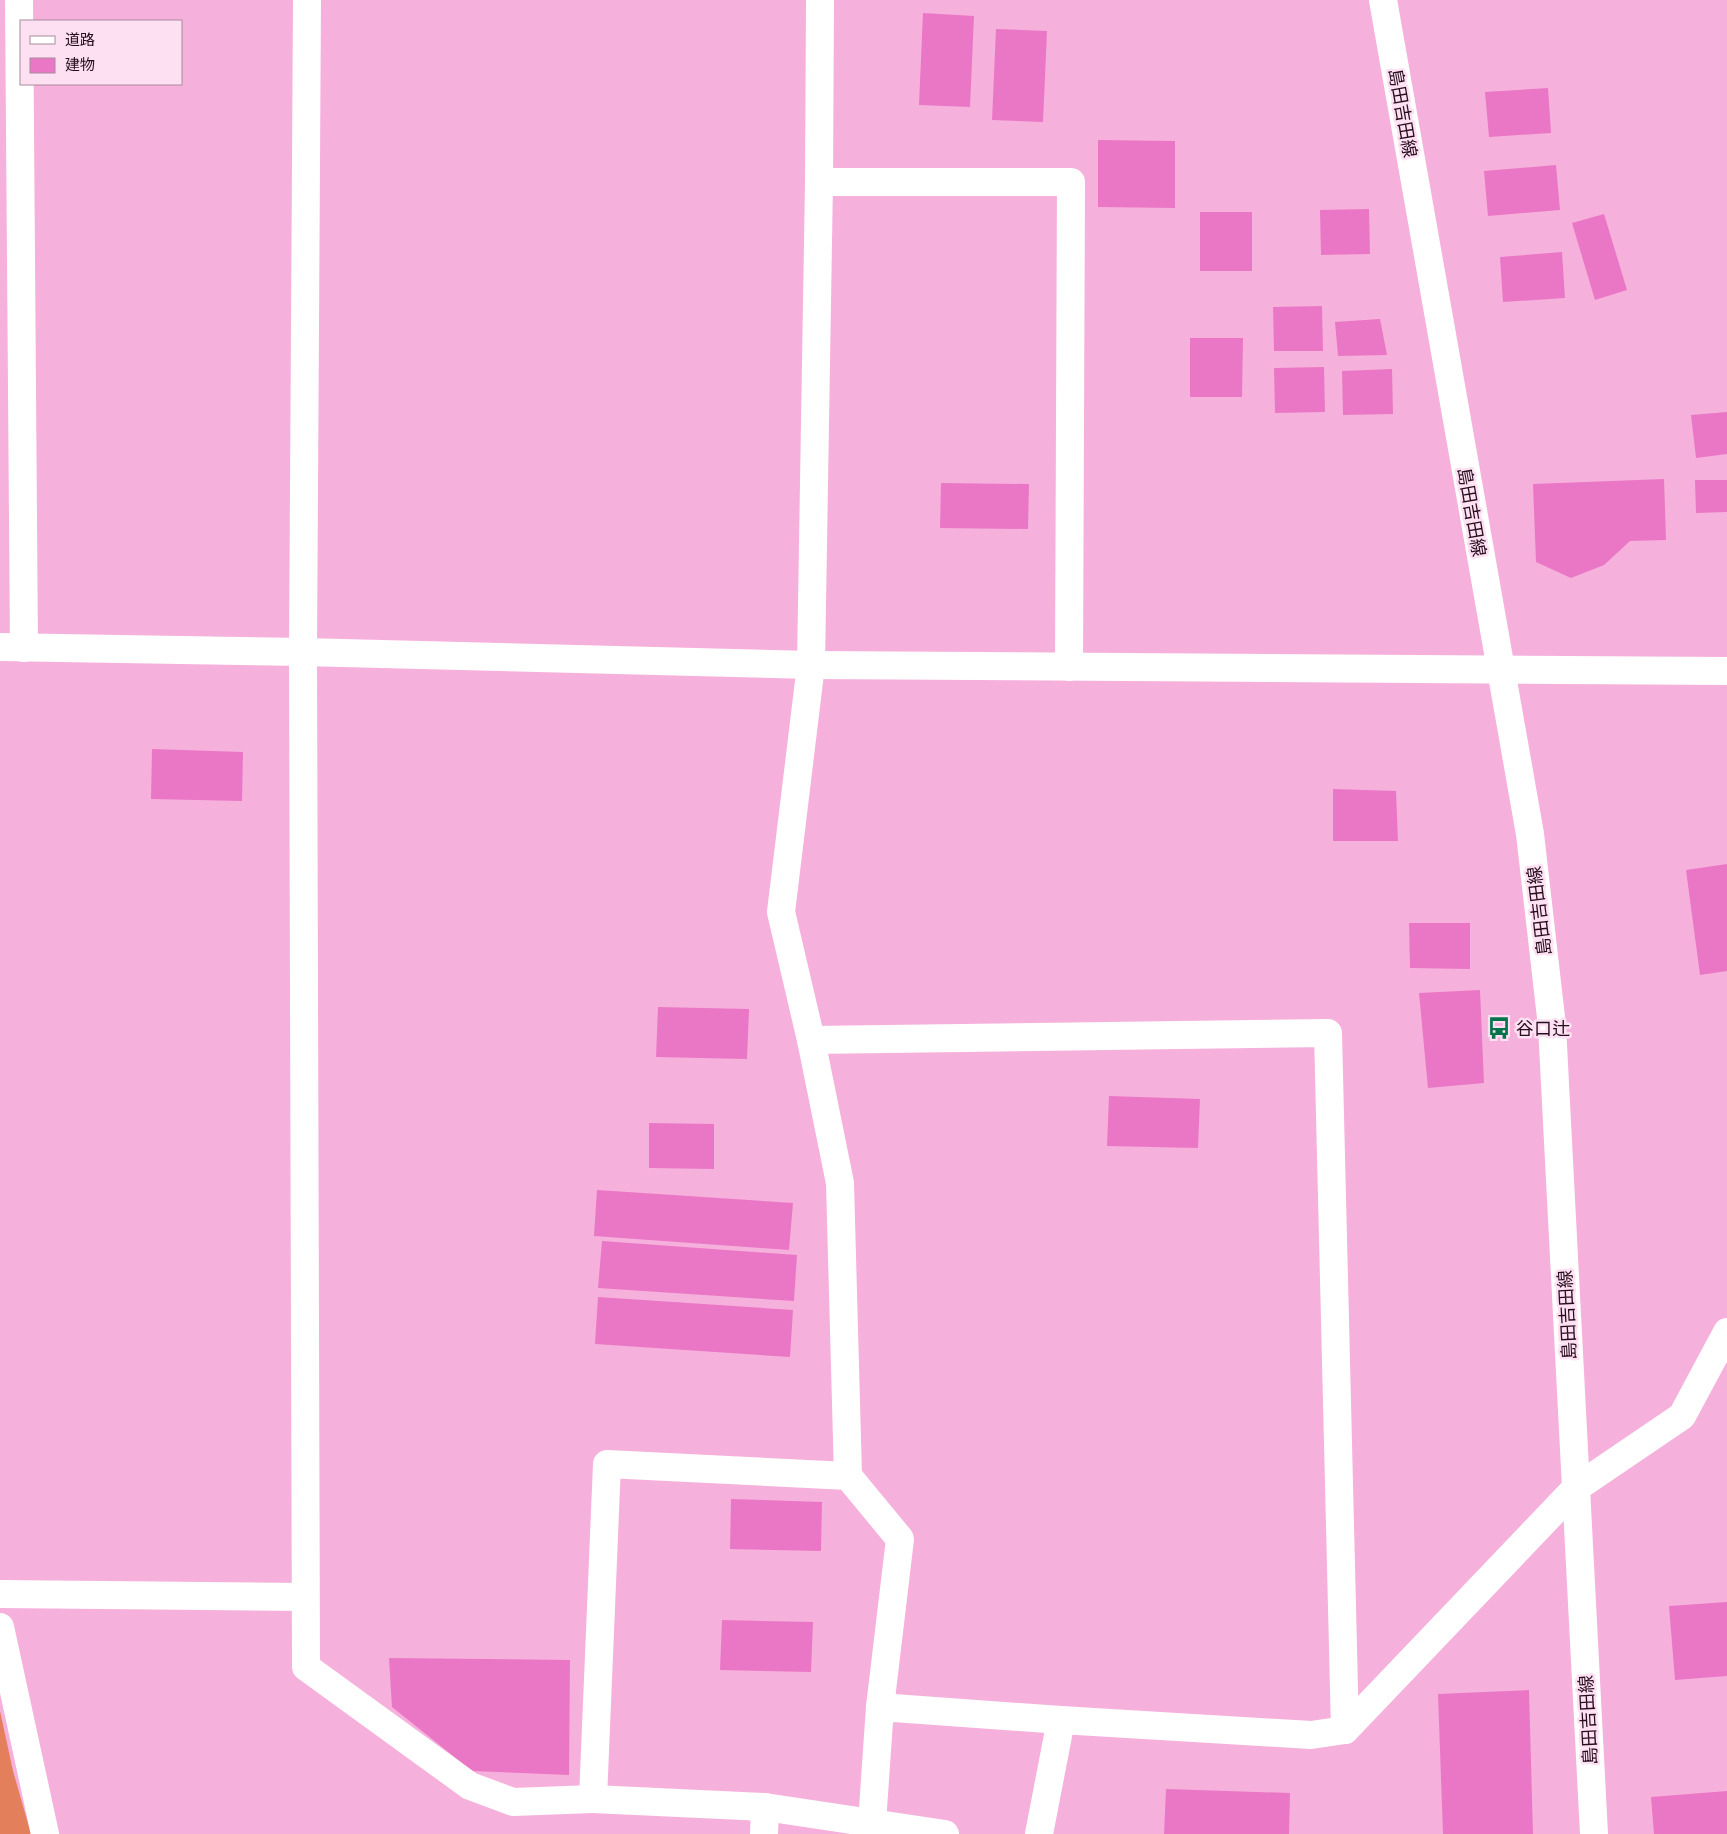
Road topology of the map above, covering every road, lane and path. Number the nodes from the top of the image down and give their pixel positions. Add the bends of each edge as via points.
1 (19, 0) edge
2 (307, 0) edge
3 (820, 0) edge
4 (1383, 0) edge
5 (819, 182) junction
6 (12, 647) edge
7 (303, 652) junction
8 (812, 665) junction
9 (1068, 667) junction
10 (1499, 669) junction
11 (1727, 671) edge
12 (811, 1040) junction
13 (1727, 1332) edge
14 (848, 1476) junction
15 (1576, 1488) junction
16 (0, 1594) edge
17 (305, 1597) junction
18 (0, 1627) edge
19 (880, 1707) junction
20 (1061, 1720) junction
21 (1345, 1730) junction
22 (594, 1799) junction
23 (765, 1807) junction
24 (872, 1823) junction
25 (45, 1834) edge
26 (764, 1834) edge
27 (944, 1834) edge
28 (1039, 1834) edge
29 (1594, 1834) edge

1 - 6 street
2 - 7 street
3 - 5 street
4 - 10 street, 島田吉田線
5 - 8 street
5 - 9 street via 1071,182
6 - 7 street
7 - 8 street
7 - 17 street
8 - 9 street
8 - 12 street via 781,912
9 - 10 street
10 - 11 street
10 - 15 street, 島田吉田線 via 1530,834 1552,1026
12 - 14 street via 840,1183
12 - 21 street via 1328,1032
13 - 15 street via 1682,1416
14 - 19 street via 900,1539
14 - 22 street via 607,1464
15 - 21 street
15 - 29 street, 島田吉田線
16 - 17 street
17 - 22 street via 306,1667 470,1786 513,1802
18 - 25 street
19 - 20 street
19 - 24 street
20 - 21 street via 1311,1735
20 - 28 street
22 - 23 street
23 - 24 street
23 - 26 street
24 - 27 street

